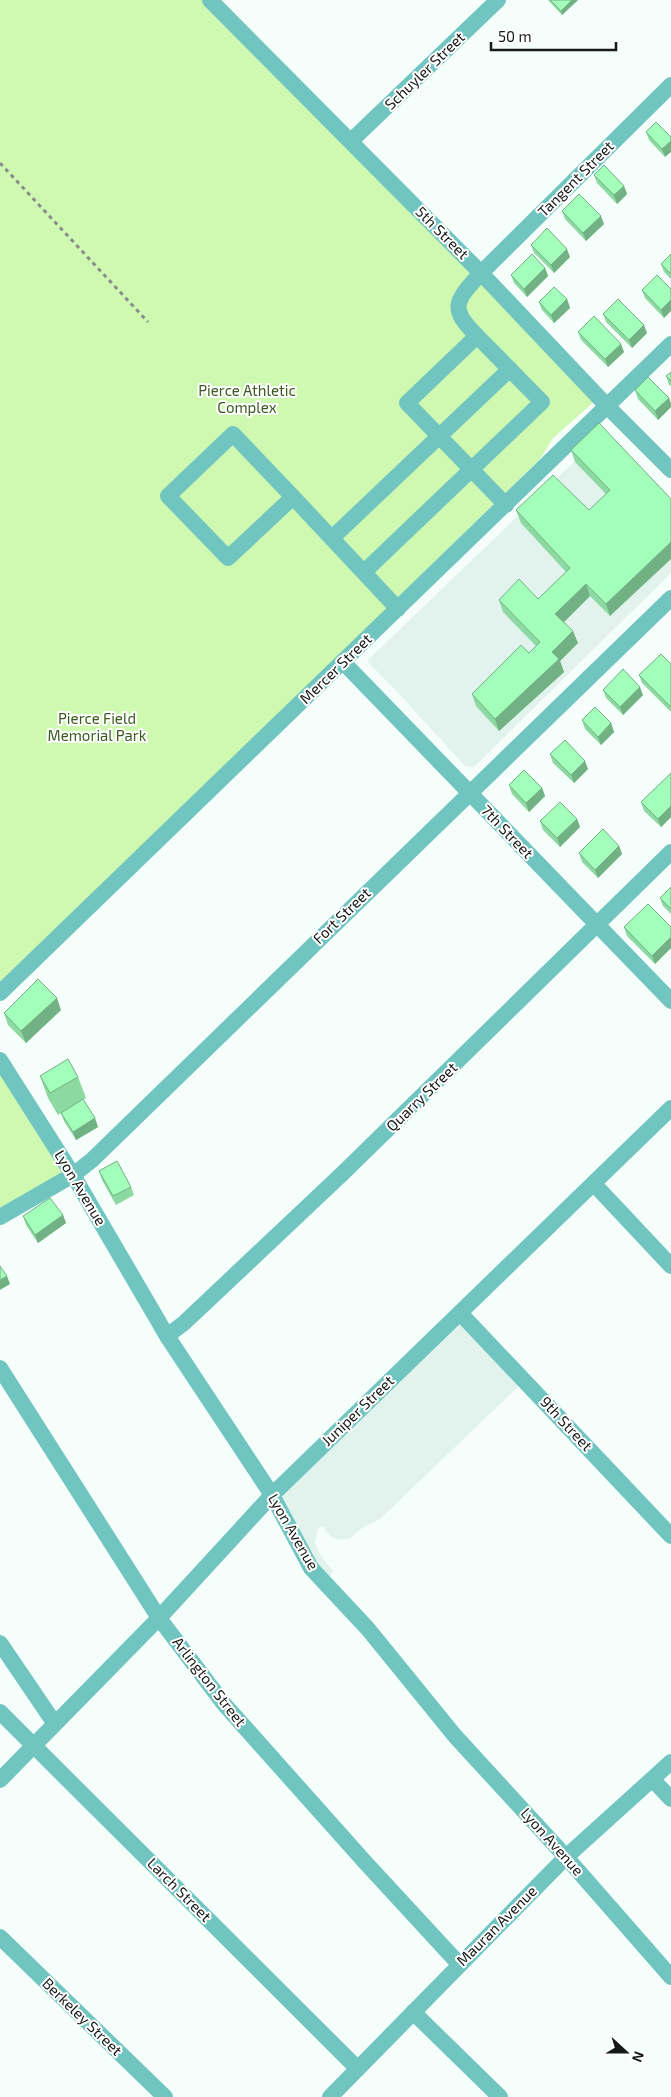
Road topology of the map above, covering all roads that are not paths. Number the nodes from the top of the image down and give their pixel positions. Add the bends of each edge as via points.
1 (498, 0) edge
2 (218, 3) edge
3 (671, 85) edge
4 (351, 141) junction
5 (481, 273) junction
6 (478, 336) junction
7 (671, 344) edge
8 (510, 369) junction
9 (607, 406) junction
10 (439, 436) junction
11 (471, 469) junction
12 (671, 470) edge
13 (293, 497) junction
14 (506, 505) junction
15 (332, 538) junction
16 (364, 572) junction
17 (671, 598) edge
18 (398, 609) junction
19 (343, 662) junction
20 (468, 793) junction
21 (671, 852) edge
22 (597, 925) junction
23 (0, 993) edge
24 (671, 1001) edge
25 (0, 1060) edge
26 (671, 1108) edge
27 (73, 1175) junction
28 (594, 1184) junction
29 (0, 1217) edge
30 (671, 1266) edge
31 (460, 1313) junction
32 (167, 1336) junction
33 (0, 1368) edge
34 (272, 1495) junction
35 (671, 1536) edge
36 (159, 1618) junction
37 (0, 1643) edge
38 (0, 1712) edge
39 (55, 1724) junction
40 (34, 1746) junction
41 (671, 1762) edge
42 (0, 1780) edge
43 (653, 1780) junction
44 (671, 1799) edge
45 (566, 1857) junction
46 (0, 1937) edge
47 (459, 1964) junction
48 (671, 1977) edge
49 (413, 2012) junction
50 (358, 2068) junction
51 (165, 2097) edge
52 (330, 2097) edge
53 (500, 2097) edge

1 - 4 street, Schuyler Street
2 - 4 street, 5th Street
3 - 5 street, Tangent Street
4 - 5 street, 5th Street
5 - 6 street, Tangent Street via 459,302 461,319
5 - 9 street, 5th Street
6 - 8 street, Tangent Street
6 - 10 street via 407,403
7 - 9 street, Mercer Street
8 - 10 street
8 - 11 street, Tangent Street via 542,402
9 - 12 street, 5th Street
9 - 14 street, Mercer Street
10 - 11 street
10 - 15 street
11 - 14 street
11 - 16 street
13 - 13 street via 228,558 168,496 232,434
13 - 15 street
14 - 18 street, Mercer Street
15 - 16 street
16 - 18 street
17 - 20 street, Fort Street
18 - 19 street, Mercer Street
19 - 20 street, 7th Street
19 - 23 street, Mercer Street
20 - 22 street, 7th Street
20 - 27 street, Fort Street
21 - 22 street, Quarry Street
22 - 24 street, 7th Street
22 - 32 street, Quarry Street via 342,1174
25 - 27 street, Lyon Avenue
26 - 28 street, Juniper Street
27 - 29 street, Fort Street
27 - 32 street, Lyon Avenue
28 - 30 street
28 - 31 street, Juniper Street
31 - 34 street, Juniper Street
31 - 35 street, 9th Street
32 - 34 street, Lyon Avenue
33 - 36 street, Arlington Street
34 - 36 street, Juniper Street
34 - 45 street, Lyon Avenue via 312,1568 368,1629 456,1736
36 - 39 street, Juniper Street
36 - 47 street, Arlington Street via 224,1704
37 - 39 street
38 - 40 street, Larch Street
39 - 40 street, Juniper Street
40 - 42 street
40 - 50 street, Larch Street
41 - 43 street, Mauran Avenue
43 - 44 street
43 - 45 street, Mauran Avenue
45 - 47 street, Mauran Avenue
45 - 48 street, Lyon Avenue
46 - 51 street, Berkeley Street
47 - 49 street, Mauran Avenue
49 - 50 street, Mauran Avenue
49 - 53 street
50 - 52 street, Mauran Avenue

